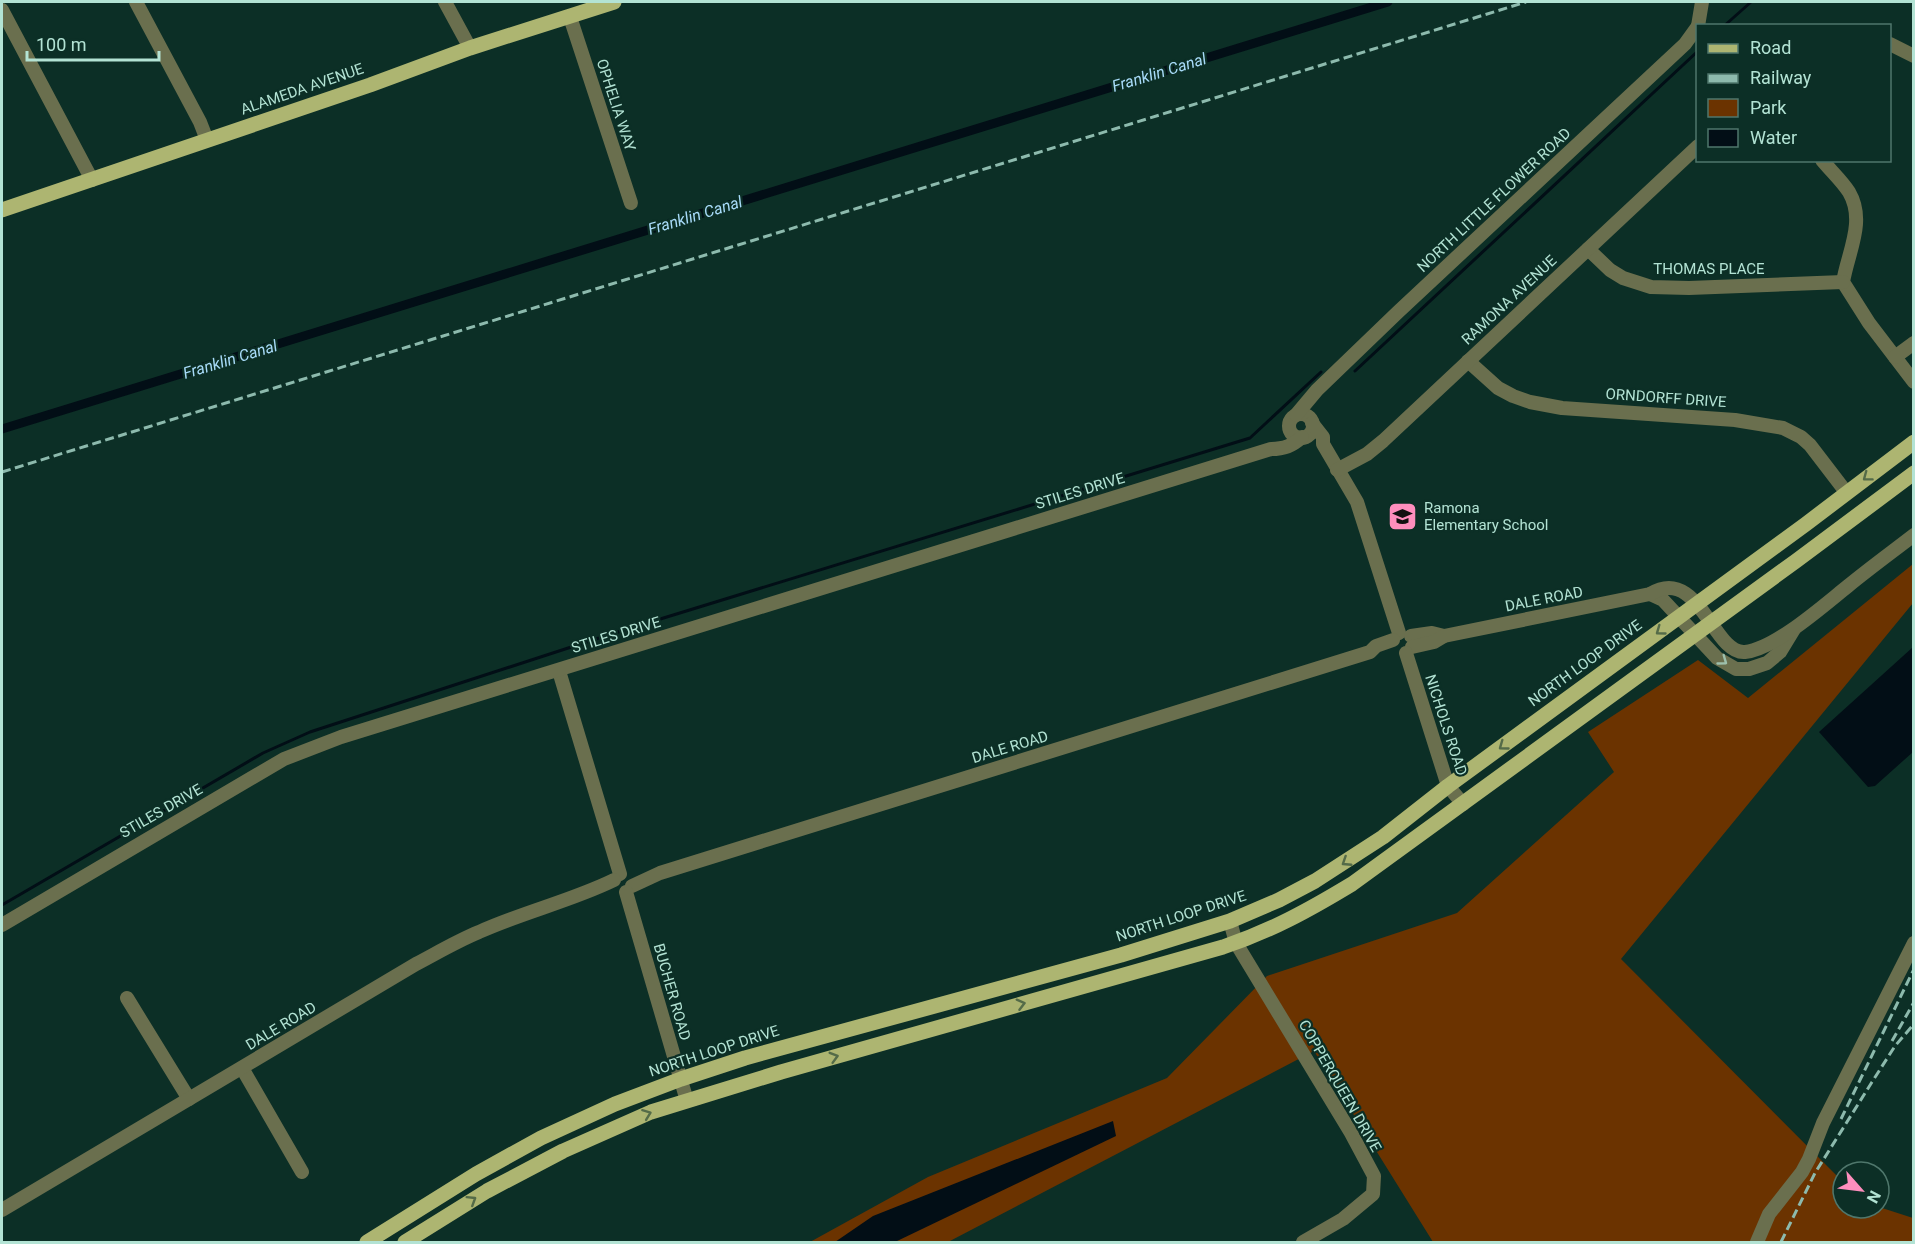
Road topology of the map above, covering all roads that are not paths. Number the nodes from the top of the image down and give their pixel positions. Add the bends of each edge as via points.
1 (136, 2) edge
2 (445, 2) edge
3 (614, 2) edge
4 (1702, 2) edge
5 (2, 10) edge
6 (570, 16) junction
7 (1698, 24) edge
8 (1696, 29) edge
9 (1891, 44) edge
10 (470, 48) junction
11 (1914, 56) edge
12 (207, 140) junction
13 (1696, 148) edge
14 (1824, 162) edge
15 (92, 180) junction
16 (631, 203) dead end
17 (2, 210) edge
18 (1588, 249) junction
19 (1843, 282) junction
20 (1914, 343) edge
21 (1895, 357) junction
22 (1468, 361) junction
23 (1914, 382) edge
24 (1311, 399) junction
25 (1293, 419) junction
26 (1312, 422) junction
27 (1304, 437) junction
28 (1914, 442) edge
29 (1323, 444) junction
30 (1271, 449) junction
31 (1337, 470) junction
32 (1914, 473) edge
33 (1846, 492) junction
34 (1914, 535) edge
35 (1650, 594) junction
36 (1696, 604) junction
37 (1679, 616) junction
38 (1712, 622) junction
39 (1795, 627) junction
40 (1696, 634) junction
41 (1403, 643) junction
42 (559, 670) junction
43 (1448, 786) junction
44 (1463, 804) junction
45 (623, 883) junction
46 (1230, 921) junction
47 (2, 925) edge
48 (1236, 943) junction
49 (1914, 943) edge
50 (127, 998) dead end
51 (956, 1000) junction
52 (962, 1021) junction
53 (242, 1068) junction
54 (681, 1079) junction
55 (189, 1099) junction
56 (687, 1101) junction
57 (302, 1172) dead end
58 (427, 1205) junction
59 (2, 1209) edge
60 (438, 1221) junction
61 (367, 1242) edge
62 (405, 1242) edge
63 (1303, 1242) edge
64 (1757, 1242) edge

1 - 12 street
2 - 10 street
3 - 6 main road, ALAMEDA AVENUE
4 - 7 street, NORTH LITTLE FLOWER ROAD
5 - 15 street
6 - 10 main road, ALAMEDA AVENUE
6 - 16 street, OPHELIA WAY
8 - 24 street, NORTH LITTLE FLOWER ROAD
9 - 11 street
10 - 12 main road, ALAMEDA AVENUE
12 - 15 main road, ALAMEDA AVENUE
13 - 18 street, RAMONA AVENUE
14 - 19 street via 1848,191 1857,211
15 - 17 main road, ALAMEDA AVENUE
18 - 19 street, THOMAS PLACE via 1623,278 1651,287
18 - 22 street, RAMONA AVENUE
19 - 21 street
20 - 21 street
21 - 23 street
22 - 31 street, RAMONA AVENUE via 1383,441
22 - 33 street, ORNDORFF DRIVE via 1498,388 1530,402 1562,408 1735,420 1783,428 1810,445
24 - 25 street, NORTH LITTLE FLOWER ROAD
24 - 26 street
25 - 26 street via 1305,415
25 - 27 street via 1290,431
25 - 30 street
26 - 27 street
26 - 29 street, NICHOLS ROAD via 1323,437
27 - 29 street
27 - 30 street, STILES DRIVE via 1290,446
28 -> 33 main road, NORTH LOOP DRIVE
29 - 31 street, NICHOLS ROAD
30 - 42 street, STILES DRIVE
31 - 41 street, NICHOLS ROAD via 1357,502
32 - 38 main road
33 - 36 main road, NORTH LOOP DRIVE
34 - 39 street, DALE ROAD
35 - 36 street, DALE ROAD via 1660,588 1678,589
35 - 37 street, DALE ROAD via 1663,600
35 - 41 street, DALE ROAD via 1444,636 1434,642
36 - 37 main road, NORTH LOOP DRIVE
36 - 38 street, DALE ROAD
37 - 40 street, DALE ROAD
37 -> 43 main road, NORTH LOOP DRIVE
38 - 39 street, DALE ROAD via 1728,643 1741,652 1770,642
38 - 40 main road
40 -> 39 street, DALE ROAD via 1724,664 1749,669 1774,658
40 - 44 main road
41 - 43 street, NICHOLS ROAD
41 - 45 street, DALE ROAD via 1378,654 1370,652
42 - 45 street, BUCHER ROAD
42 - 47 street, STILES DRIVE via 341,737 284,759
43 - 44 street, NICHOLS ROAD
43 -> 46 main road, NORTH LOOP DRIVE via 1332,871
44 - 48 main road via 1352,884 1282,923
45 - 53 street, DALE ROAD via 479,931
45 - 54 street, BUCHER ROAD
46 - 48 street, COPPERQUEEN DRIVE
46 - 51 main road, NORTH LOOP DRIVE
52 -> 48 main road
48 - 63 street, COPPERQUEEN DRIVE via 1374,1176 1373,1194 1343,1219
49 - 64 street via 1823,1123 1809,1159 1769,1214
50 - 55 street
51 - 52 main road
51 - 54 main road, NORTH LOOP DRIVE
56 -> 52 main road
53 - 55 street, DALE ROAD
53 - 57 street
54 - 56 street, BUCHER ROAD
54 - 58 main road, NORTH LOOP DRIVE via 541,1138
55 - 59 street, DALE ROAD
60 -> 56 main road via 563,1151 651,1112
58 - 60 main road
58 - 61 main road, NORTH LOOP DRIVE
60 - 62 main road

